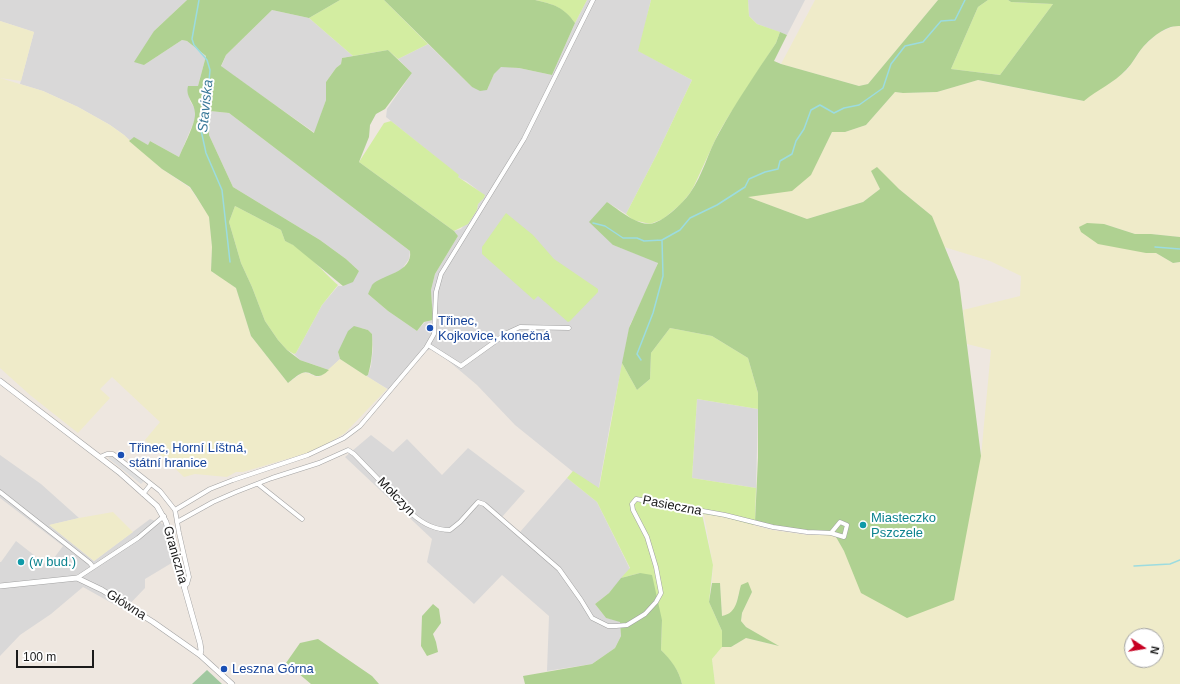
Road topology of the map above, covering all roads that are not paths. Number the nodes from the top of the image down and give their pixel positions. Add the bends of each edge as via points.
1 (593, 0) edge
2 (569, 328) dead end
3 (428, 345) junction
4 (0, 380) edge
5 (100, 457) junction
6 (151, 484) junction
7 (258, 484) junction
8 (0, 492) edge
9 (143, 494) junction
10 (175, 510) junction
11 (164, 516) junction
12 (302, 519) dead end
13 (177, 522) junction
14 (831, 533) dead end
15 (93, 567) junction
16 (559, 569) joint
17 (76, 578) junction
18 (0, 586) edge
19 (184, 586) junction
20 (200, 655) junction
21 (232, 684) edge

1 - 3 street via 524,139 441,274 436,292 434,334
2 - 3 street via 520,327 507,333 461,366
3 - 10 street via 360,426 344,438 308,455 210,489
4 - 5 street
5 - 6 street via 113,454
5 - 9 street
6 - 9 street
6 - 10 street
7 - 12 street
7 - 13 street, Mołczyn via 214,502
7 - 16 street, Mołczyn via 348,450 419,520 450,530 473,506 481,503
8 - 15 street
9 - 11 street
10 - 13 street
11 - 15 street, Graniczna via 138,538
11 - 19 street, Graniczna
13 - 19 street via 189,577
14 - 16 street, Pasieczna via 773,527 725,515 636,499 632,504 633,510 647,537 661,593 645,614 621,626 608,626 592,618
15 - 17 street, Graniczna
17 - 18 street
17 - 20 street, Główna via 102,590
19 - 20 street, Graniczna via 200,643
20 - 21 street, Główna

